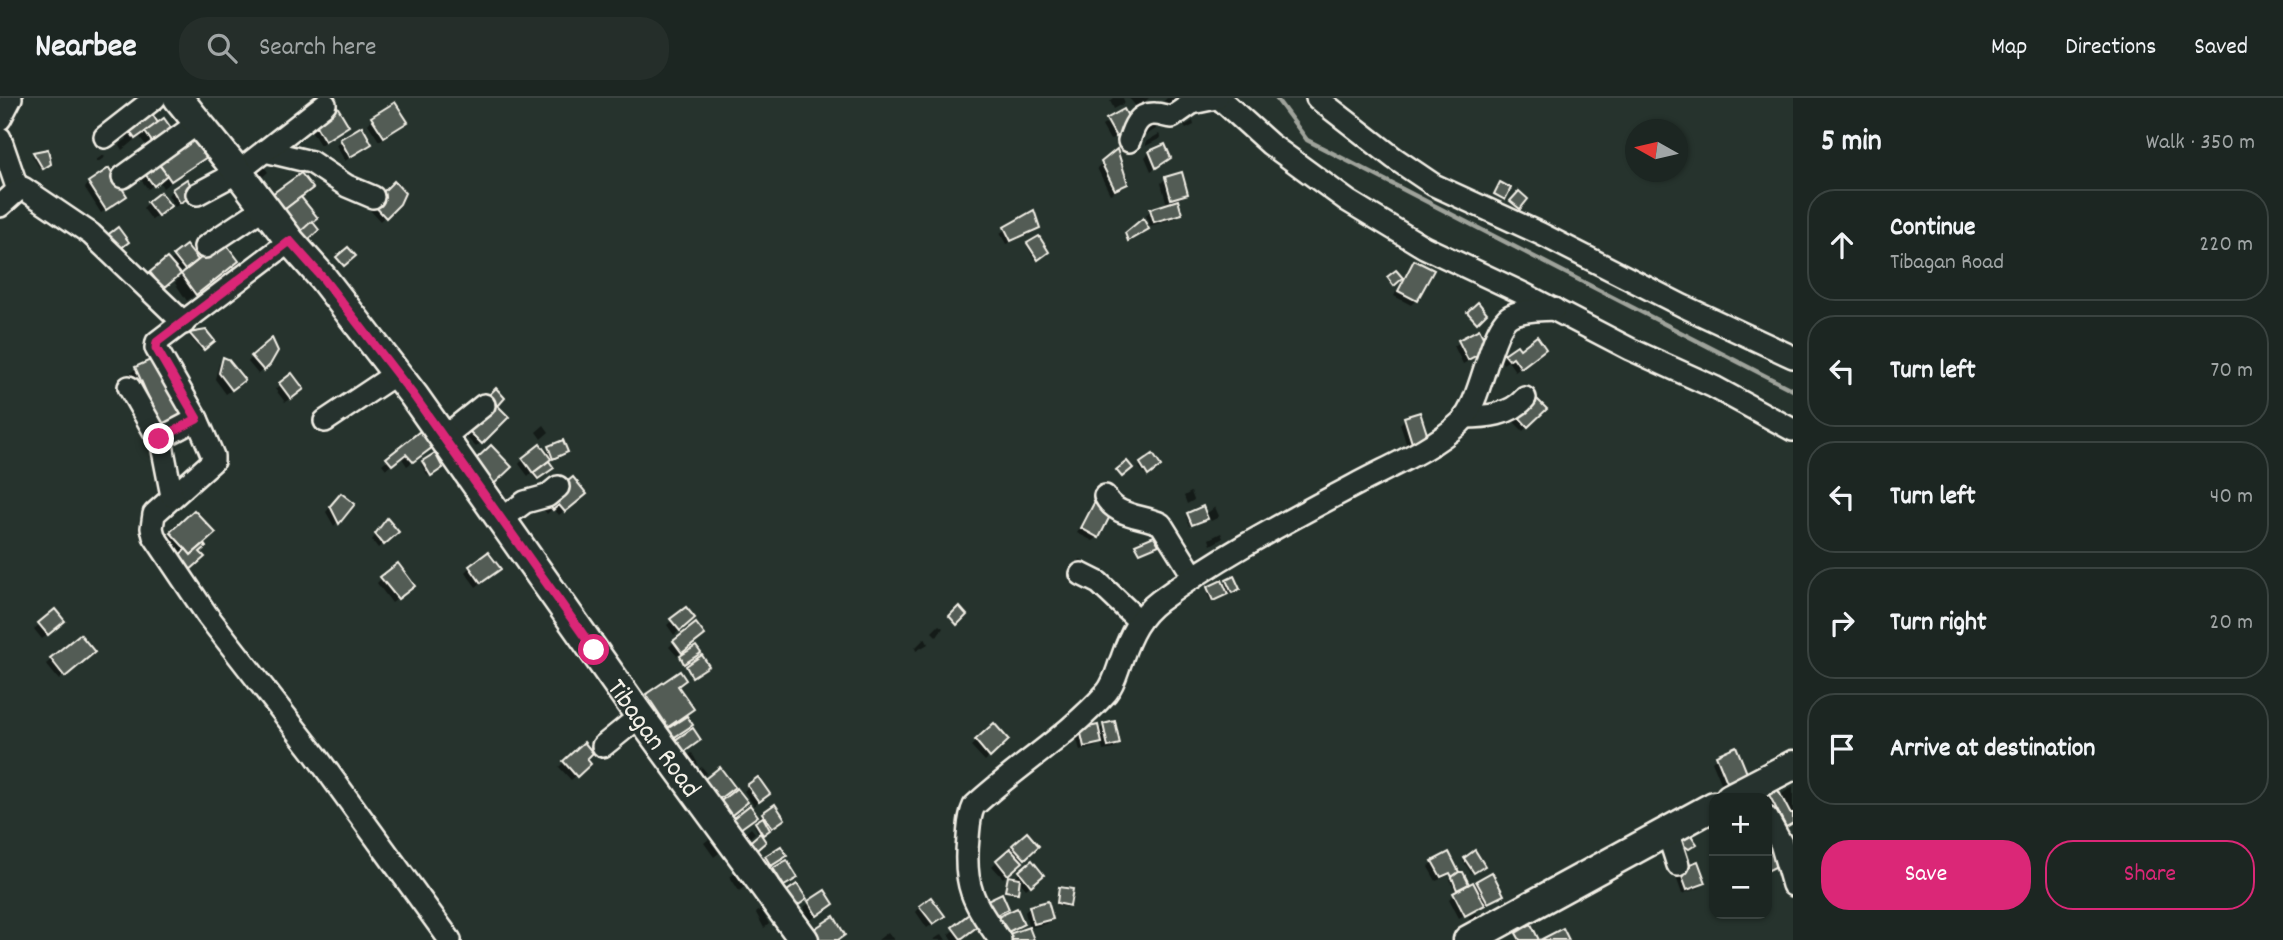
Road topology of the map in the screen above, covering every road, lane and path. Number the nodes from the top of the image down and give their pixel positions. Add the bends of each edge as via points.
1 (11, 98) edge
2 (155, 98) edge
3 (178, 98) edge
4 (1218, 98) edge
5 (1317, 98) edge
6 (325, 104) dead end
7 (0, 119) edge
8 (198, 123) junction
9 (105, 137) dead end
10 (0, 138) edge
11 (1129, 141) dead end
12 (265, 151) junction
13 (238, 172) junction
14 (124, 177) dead end
15 (18, 190) junction
16 (197, 194) dead end
17 (373, 197) dead end
18 (0, 206) edge
19 (265, 207) junction
20 (290, 241) junction
21 (205, 247) dead end
22 (1554, 309) junction
23 (184, 323) junction
24 (1793, 357) edge
25 (397, 373) junction
26 (129, 387) dead end
27 (1525, 398) dead end
28 (484, 405) dead end
29 (1465, 417) junction
30 (197, 419) junction
31 (325, 421) dead end
32 (1793, 430) edge
33 (443, 438) junction
34 (159, 439) junction
35 (558, 487) dead end
36 (172, 496) junction
37 (1105, 496) dead end
38 (502, 519) junction
39 (1082, 574) dead end
40 (1194, 577) junction
41 (1139, 621) junction
42 (640, 716) junction
43 (603, 746) dead end
44 (1793, 765) edge
45 (1750, 793) edge
46 (1709, 809) edge
47 (1772, 827) edge
48 (1667, 831) junction
49 (1678, 865) dead end
50 (1793, 885) edge
51 (450, 940) edge
52 (803, 940) edge
53 (1000, 940) edge
54 (1469, 940) edge

1 - 7 street
2 - 9 street
3 - 8 main road, Tibagan Road
4 - 11 street via 1192,103 1172,117 1146,115 1134,124
4 - 22 street via 1270,144 1348,201 1424,247
5 - 24 street via 1434,185
6 - 12 street
8 - 13 main road, Tibagan Road
8 - 14 street
10 - 15 street
12 - 13 street
12 - 17 street via 311,162
13 - 16 street
13 - 19 main road, Tibagan Road
15 - 18 street
15 - 23 street via 23,188 91,234
19 - 20 main road, Tibagan Road
19 - 21 street
20 - 23 street
20 - 25 main road, Tibagan Road
22 - 29 street via 1506,318
22 - 32 street
23 - 30 street via 157,342 156,348
25 - 31 street
25 - 33 main road, Tibagan Road
26 - 34 street
27 - 29 street via 1508,411
28 - 33 street
29 - 40 street via 1430,445
30 - 34 street
30 - 36 street via 213,461
33 - 38 main road, Tibagan Road
34 - 36 street
35 - 38 street via 547,496 524,502
36 - 51 street via 155,514 154,536 207,615
37 - 40 street via 1120,512 1161,524
38 - 42 main road, Tibagan Road
39 - 41 street via 1099,583
40 - 41 street
41 - 53 street via 1109,689 1075,725 972,810 966,875 974,901
42 - 43 street
42 - 52 main road, Tibagan Road
44 - 45 main road
46 - 48 main road
47 - 50 street
48 - 49 street
48 - 54 main road

